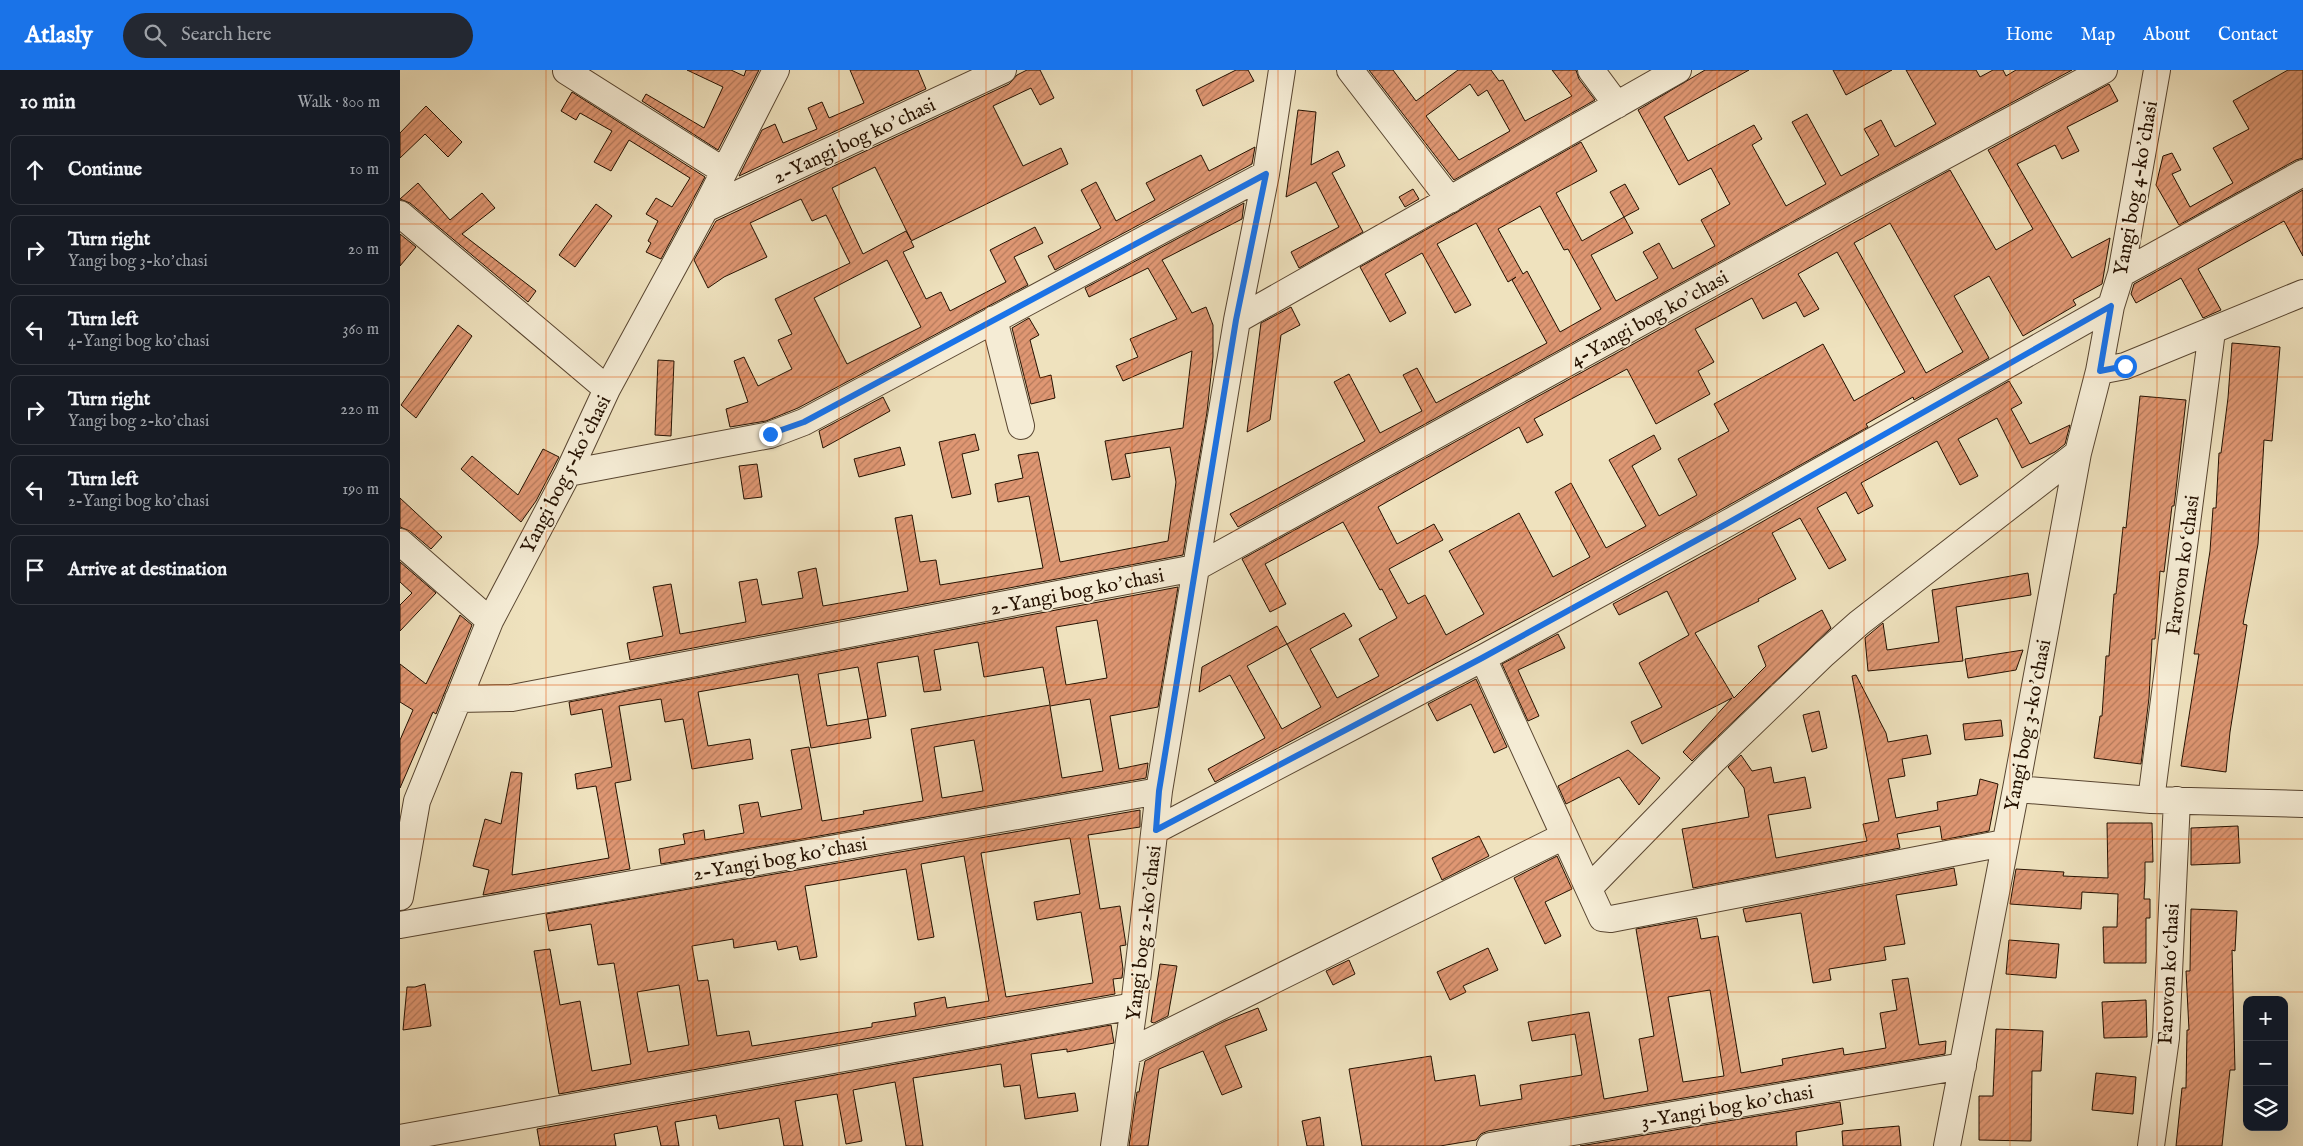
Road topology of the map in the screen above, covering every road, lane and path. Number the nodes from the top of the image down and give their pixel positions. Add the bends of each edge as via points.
1 (776, 70) edge
2 (1003, 70) edge
3 (1282, 70) edge
4 (1350, 70) edge
5 (1591, 70) edge
6 (1678, 70) edge
7 (2104, 70) edge
8 (2157, 70) edge
9 (566, 71) edge
10 (1618, 105) junction
11 (724, 171) junction
12 (2303, 173) edge
13 (1266, 174) junction
14 (1450, 200) junction
15 (705, 209) junction
16 (400, 214) edge
17 (2121, 274) junction
18 (2303, 293) edge
19 (2111, 306) junction
20 (994, 319) junction
21 (1236, 320) junction
22 (2212, 332) junction
23 (2100, 371) junction
24 (607, 389) junction
25 (1021, 426) dead end
26 (2078, 453) junction
27 (568, 473) junction
28 (400, 542) edge
29 (1195, 568) junction
30 (490, 621) junction
31 (1482, 658) junction
32 (458, 700) junction
33 (2016, 789) junction
34 (1159, 791) junction
35 (408, 795) edge
36 (2151, 800) junction
37 (2177, 800) junction
38 (2303, 804) edge
39 (1156, 830) junction
40 (1564, 836) junction
41 (2004, 843) junction
42 (1589, 888) junction
43 (400, 896) edge
44 (400, 926) edge
45 (1134, 1006) junction
46 (1127, 1053) junction
47 (1963, 1066) junction
48 (400, 1138) edge
49 (1114, 1146) edge
50 (1490, 1146) edge
51 (1947, 1146) edge
52 (2150, 1146) edge

1 - 11 street, Yangi bog 5-koʼchasi
2 - 15 street, 2-Yangi bog koʼchasi
3 - 13 street, Yangi bog 2-koʼchasi
4 - 14 street
5 - 10 street
6 - 10 street
7 - 29 street, 4-Yangi bog koʼchasi
8 - 17 street, Yangi bog 4-koʼchasi
9 - 11 street
10 - 14 street
11 - 15 street, Yangi bog 5-koʼchasi
12 - 17 street
13 - 20 street
13 - 21 street, Yangi bog 2-koʼchasi
14 - 21 street
15 - 24 street, Yangi bog 5-koʼchasi
16 - 24 street
17 - 19 street, Yangi bog 4-koʼchasi
18 - 22 street
19 - 23 street, Yangi bog 3-koʼchasi
19 - 31 street
20 - 25 street
20 - 27 street via 804,422 770,434
21 - 29 street, Yangi bog 2-koʼchasi
22 - 23 street via 2125,366
22 - 36 street, Farovon koʻchasi
23 - 26 street, Yangi bog 3-koʼchasi
24 - 27 street, Yangi bog 5-koʼchasi
26 - 33 street, Yangi bog 3-koʼchasi
26 - 42 street via 1824,654
27 - 30 street, Yangi bog 5-koʼchasi
28 - 30 street
29 - 32 street, 2-Yangi bog koʼchasi via 512,698
29 - 34 street, Yangi bog 2-koʼchasi
30 - 32 street, Yangi bog 5-koʼchasi
31 - 39 street
31 - 40 street
32 - 35 street, Yangi bog 5-koʼchasi
33 - 36 street
33 - 41 street, Yangi bog 3-koʼchasi
34 - 39 street, Yangi bog 2-koʼchasi
34 - 44 street, 2-Yangi bog koʼchasi
35 - 43 street, Yangi bog 5-koʼchasi
36 - 37 street
37 - 38 street
37 - 52 street, Farovon koʻchasi via 2166,1038
39 - 45 street, Yangi bog 2-koʼchasi
40 - 42 street
40 - 46 street
41 - 42 street via 1611,919 1602,918
41 - 47 street, Yangi bog 3-koʼchasi
45 - 46 street, Yangi bog 2-koʼchasi
45 - 48 street
46 - 49 street, Yangi bog 2-koʼchasi
47 - 50 street, 3-Yangi bog koʼchasi
47 - 51 street, Yangi bog 3-koʼchasi

